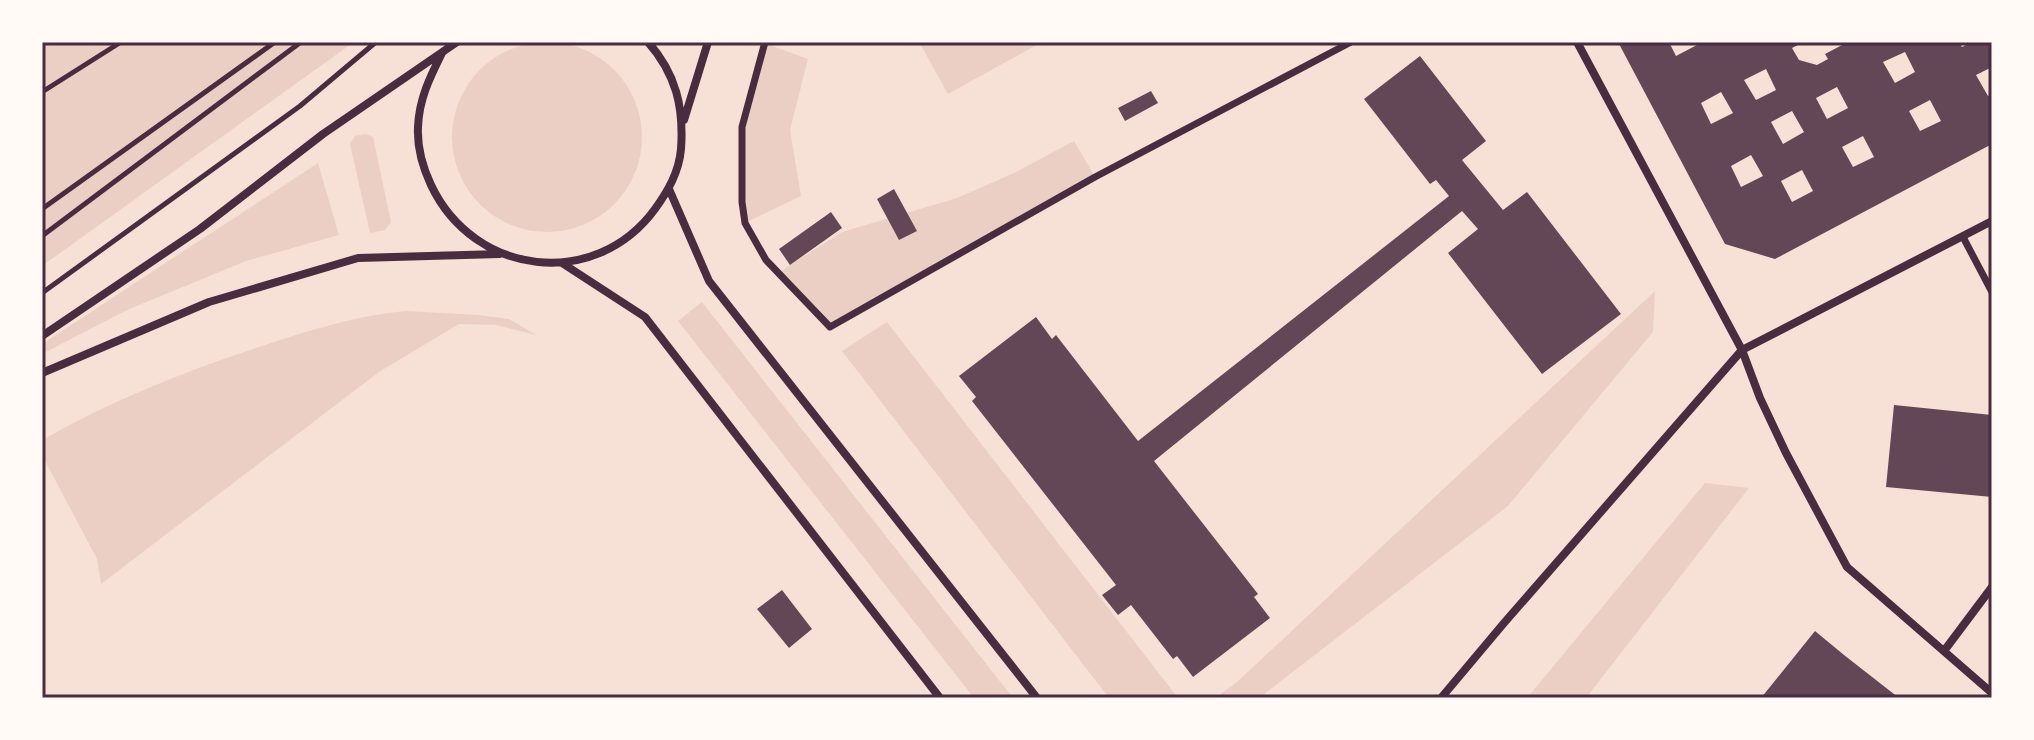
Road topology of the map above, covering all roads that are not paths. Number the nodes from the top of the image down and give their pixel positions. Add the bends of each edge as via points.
1 (457, 42) edge
2 (648, 42) edge
3 (708, 42) edge
4 (765, 42) edge
5 (1351, 42) edge
6 (1577, 42) edge
7 (442, 53) junction
8 (683, 124) junction
9 (669, 189) junction
10 (1992, 221) edge
11 (1963, 237) junction
12 (501, 254) junction
13 (562, 263) junction
14 (1992, 292) edge
15 (42, 336) edge
16 (1742, 350) junction
17 (42, 373) edge
18 (1992, 587) edge
19 (1944, 651) junction
20 (1992, 693) edge
21 (940, 698) edge
22 (1037, 698) edge
23 (1441, 698) edge

1 - 7 street
2 - 8 street via 677,89
3 - 8 street
4 - 5 street via 742,127 745,223 766,260 830,327 1095,177
6 - 16 street
7 - 12 street via 424,88 418,128 423,167 440,204 467,233
7 - 15 street
8 - 9 street via 680,158
9 - 13 street via 643,225 606,251
9 - 22 street via 709,281
10 - 11 street
11 - 14 street
11 - 16 street
12 - 13 street
12 - 17 street via 358,258 209,302
13 - 21 street via 645,317
16 - 19 street via 1786,453 1847,567
16 - 23 street
18 - 19 street
19 - 20 street

